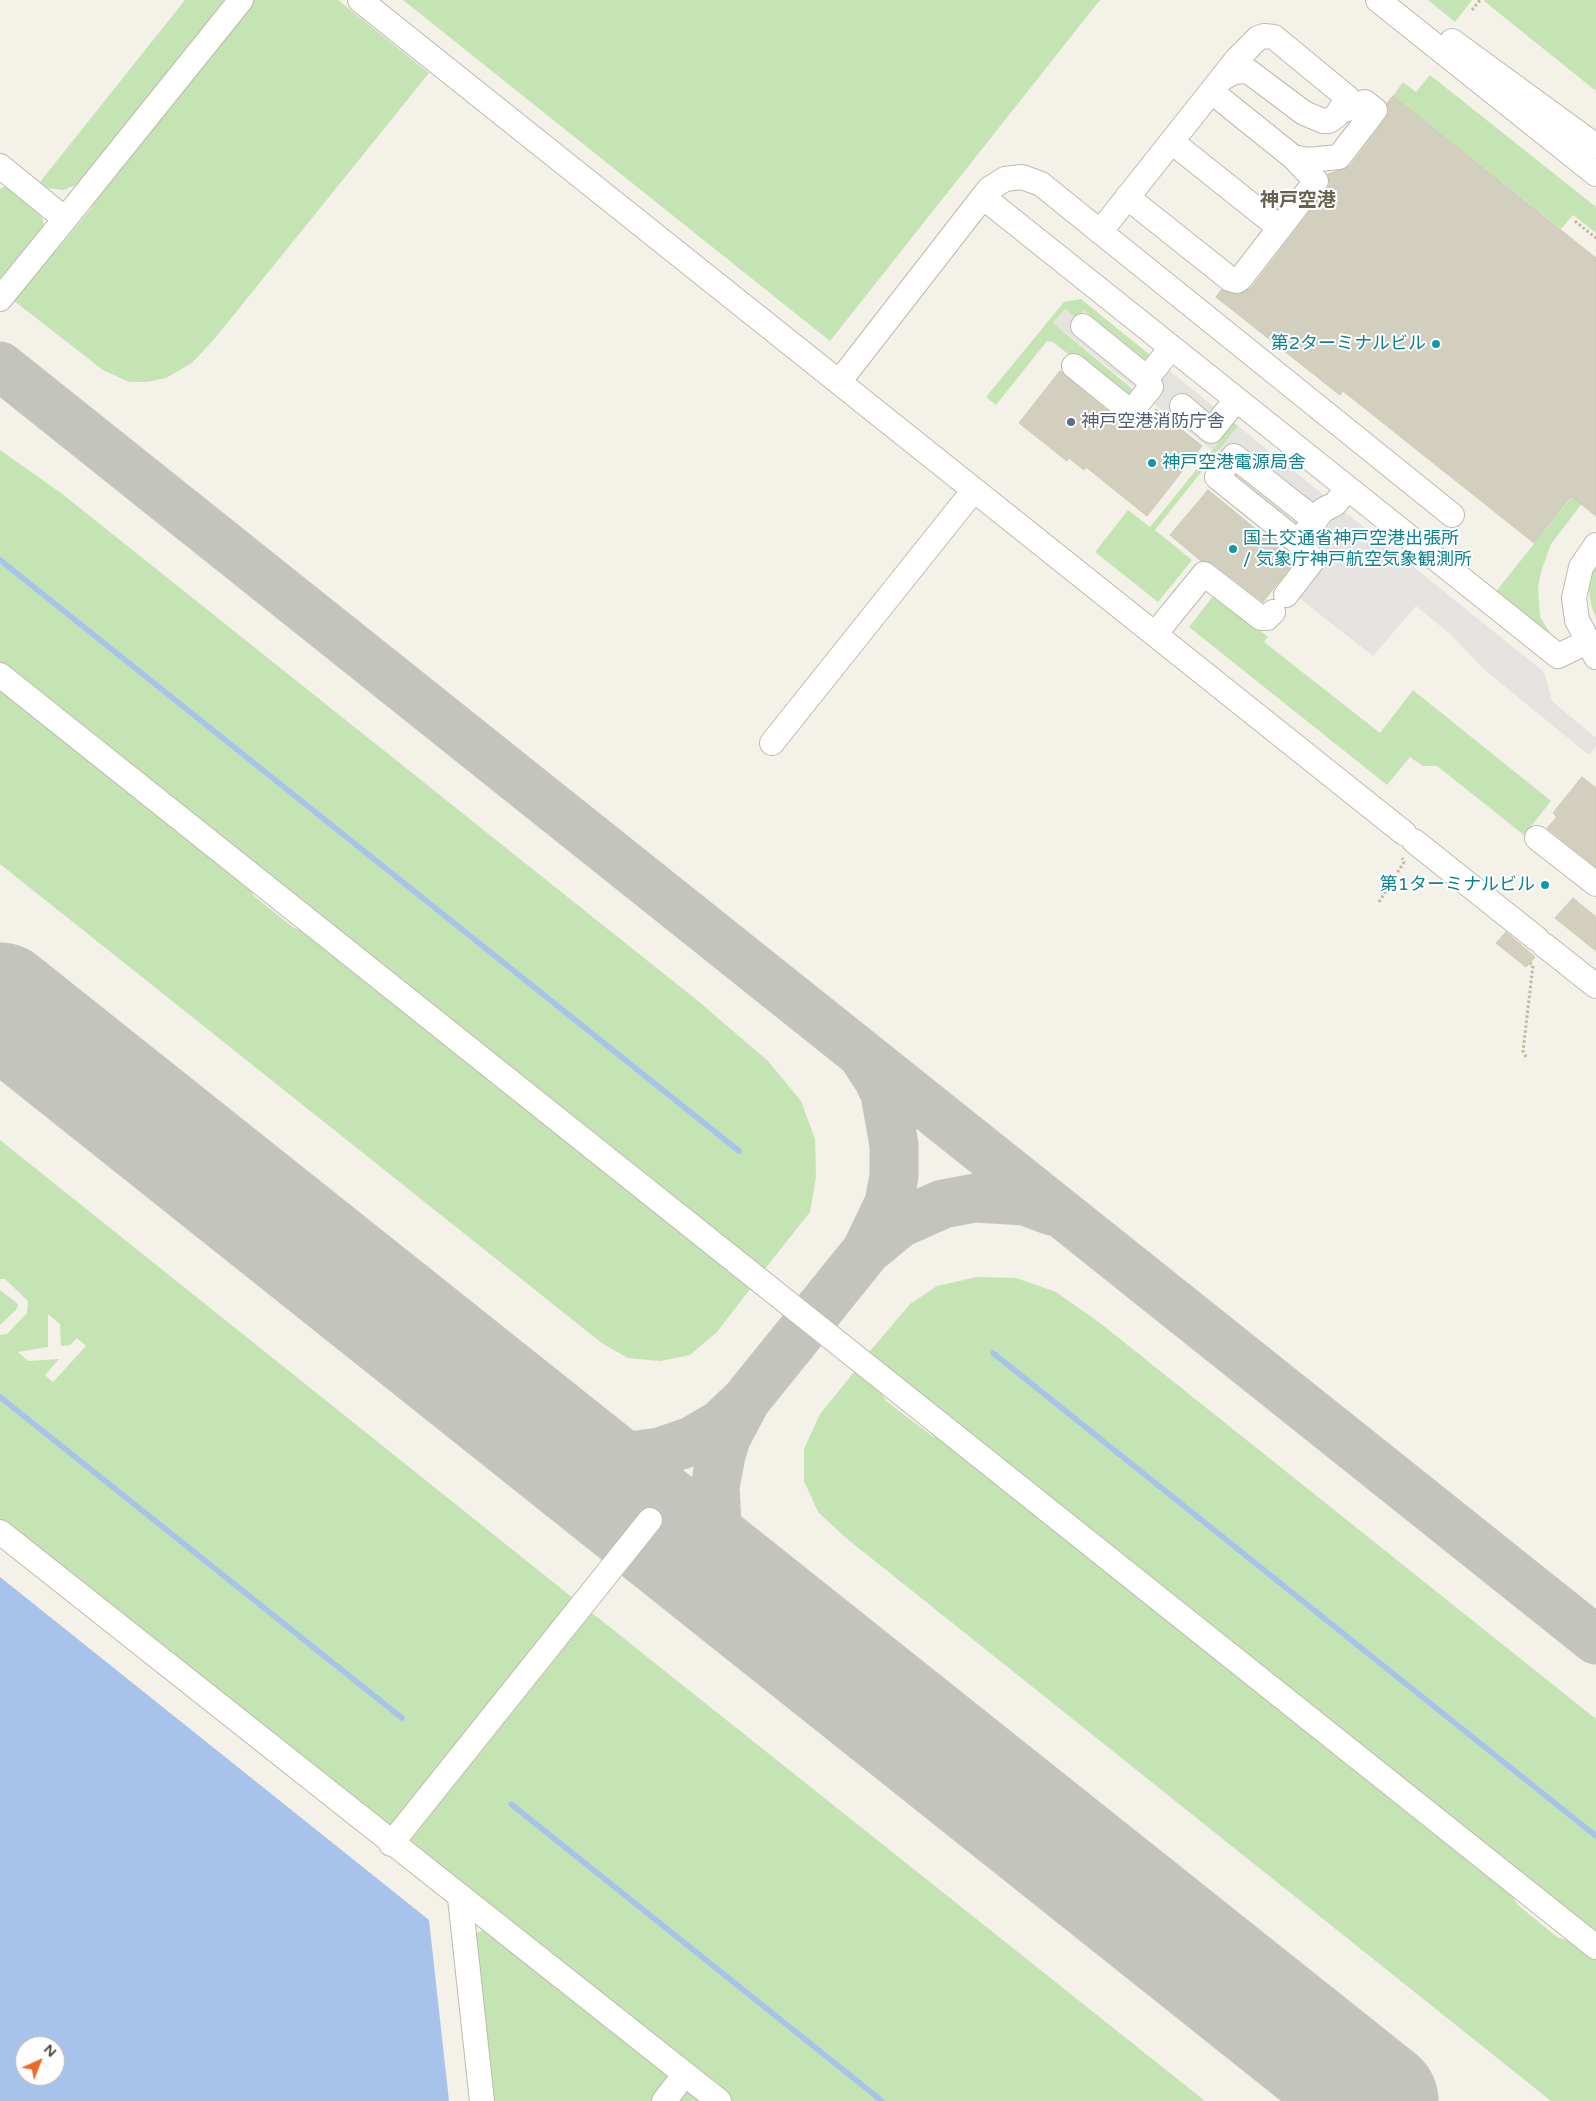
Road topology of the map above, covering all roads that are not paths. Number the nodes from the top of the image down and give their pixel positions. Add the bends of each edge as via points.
1 (241, 0) edge
2 (360, 0) edge
3 (1378, 0) edge
4 (1396, 0) edge
5 (1218, 85) junction
6 (1339, 112) junction
7 (1172, 142) junction
8 (1596, 146) edge
9 (1293, 157) junction
10 (2, 171) edge
11 (1596, 174) edge
12 (983, 197) junction
13 (1127, 197) junction
14 (65, 219) junction
15 (1280, 228) junction
16 (1100, 232) junction
17 (0, 300) edge
18 (1083, 326) dead end
19 (1171, 348) junction
20 (1074, 366) dead end
21 (1147, 378) junction
22 (840, 382) junction
23 (1236, 400) junction
24 (1182, 406) dead end
25 (1348, 488) junction
26 (974, 490) junction
27 (1452, 515) dead end
28 (1315, 520) junction
29 (1298, 542) junction
30 (1596, 545) edge
31 (1155, 634) junction
32 (1594, 653) edge
33 (0, 675) edge
34 (772, 743) dead end
35 (1536, 838) dead end
36 (1596, 884) edge
37 (1596, 986) edge
38 (650, 1520) dead end
39 (0, 1532) edge
40 (392, 1844) junction
41 (460, 1898) junction
42 (1596, 1948) edge
43 (685, 2074) junction
44 (482, 2101) edge
45 (664, 2101) edge
46 (718, 2101) edge

1 - 14 street
2 - 22 street
3 - 11 street
4 - 8 street
5 - 6 street via 1234,72 1248,71 1314,118 1329,121
5 - 6 street via 1252,42 1269,36 1346,94 1347,101
5 - 7 street
5 - 9 street
6 - 9 street via 1365,102 1375,110 1339,157 1308,160
7 - 13 street
7 - 15 street
9 - 15 street via 1316,181
10 - 14 street
12 - 16 street via 1006,178 1030,179 1041,184
12 - 19 street
12 - 22 street
13 - 15 street via 1234,281 1240,278
13 - 16 street
14 - 17 street
16 - 27 street
18 - 21 street
19 - 21 street
19 - 23 street
20 - 21 street via 1131,412 1151,387
22 - 26 street
23 - 24 street via 1211,431
23 - 25 street
25 - 28 street via 1336,504 1323,510
25 - 32 street via 1375,523 1558,656
26 - 31 street
26 - 34 street
28 - 29 street
28 - 29 street via 1234,456 1217,477
29 - 31 street via 1313,560 1267,618 1260,618 1204,574
30 - 32 street via 1581,567 1574,598 1577,620
31 - 37 street via 1537,949
33 - 42 street
35 - 36 street
38 - 40 street
39 - 40 street
40 - 41 street
41 - 43 street
41 - 44 street
43 - 45 street
43 - 46 street

